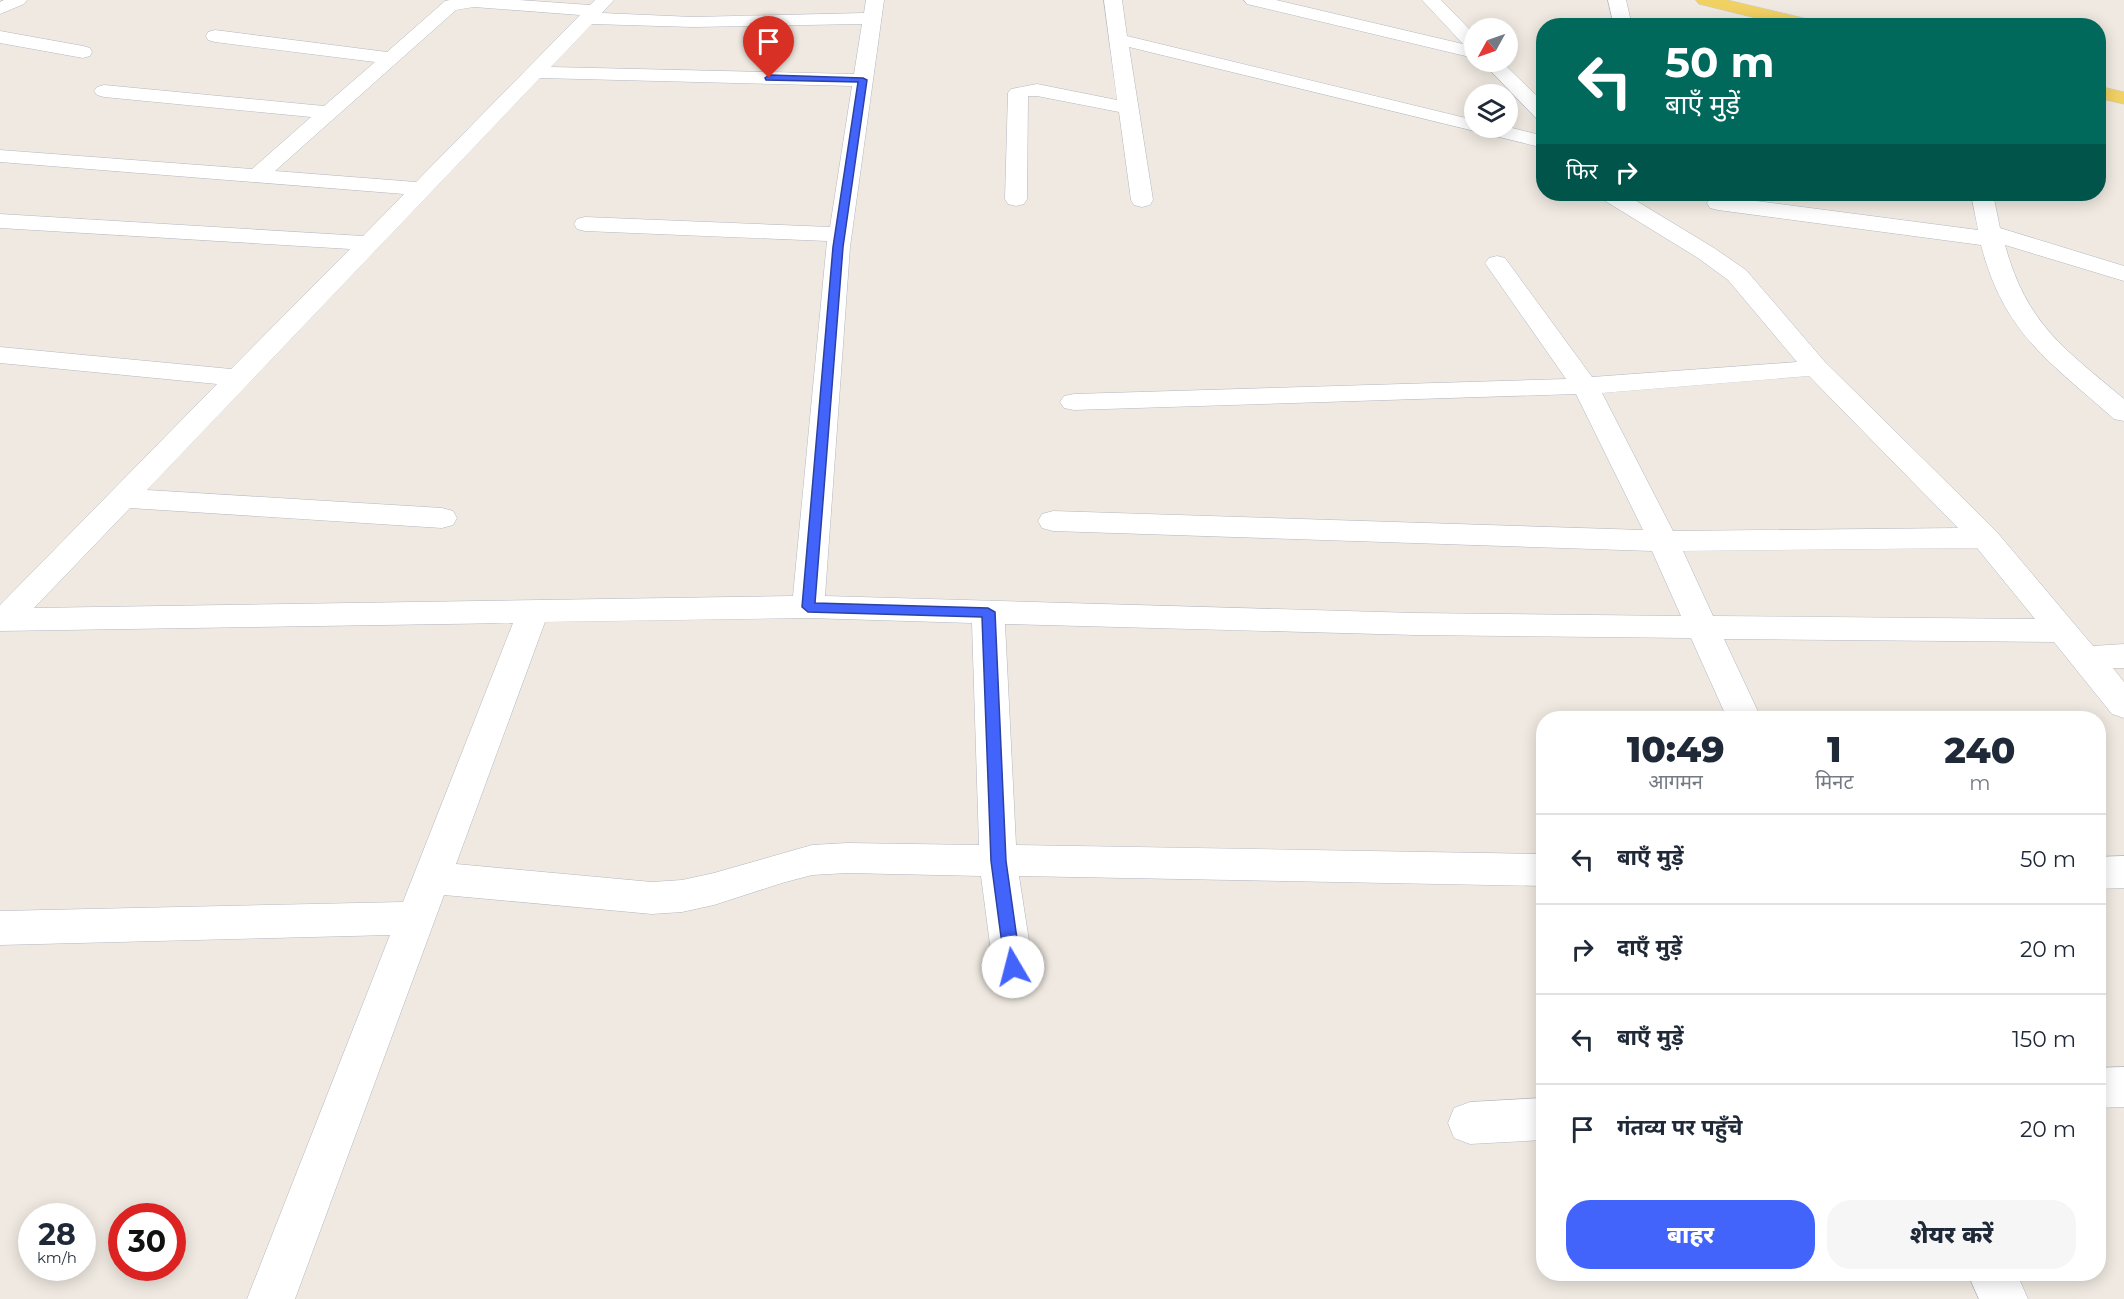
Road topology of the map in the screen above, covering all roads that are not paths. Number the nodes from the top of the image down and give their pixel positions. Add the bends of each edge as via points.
1 (18, 0) edge
2 (1113, 0) edge
3 (1253, 0) edge
4 (1431, 0) edge
5 (1617, 0) edge
6 (1705, 0) edge
7 (0, 9) edge
8 (874, 9) edge
9 (595, 10) edge
10 (1621, 18) edge
11 (1780, 18) edge
12 (1464, 34) edge
13 (214, 36) dead end
14 (0, 37) edge
15 (1118, 39) junction
16 (1464, 50) edge
17 (83, 52) dead end
18 (390, 58) junction
19 (533, 72) junction
20 (1503, 72) edge
21 (863, 80) junction
22 (104, 91) dead end
23 (2106, 94) edge
24 (2124, 98) edge
25 (1536, 106) edge
26 (1129, 108) junction
27 (328, 113) junction
28 (1464, 124) edge
29 (1518, 136) edge
30 (1536, 140) edge
31 (0, 156) edge
32 (257, 176) junction
33 (420, 189) junction
34 (1016, 199) dead end
35 (1142, 200) dead end
36 (1641, 201) edge
37 (1983, 201) edge
38 (1706, 216) edge
39 (0, 220) edge
40 (585, 224) dead end
41 (839, 234) junction
42 (1990, 236) junction
43 (367, 243) junction
44 (1497, 263) dead end
45 (2124, 274) edge
46 (0, 355) edge
47 (1816, 368) junction
48 (238, 378) junction
49 (1585, 386) junction
50 (1074, 402) dead end
51 (2124, 412) edge
52 (121, 498) junction
53 (442, 518) dead end
54 (1053, 521) dead end
55 (1985, 538) junction
56 (1663, 541) junction
57 (808, 607) junction
58 (533, 612) junction
59 (988, 612) junction
60 (2, 620) edge
61 (1700, 626) junction
62 (2062, 631) junction
63 (2124, 656) edge
64 (2084, 658) junction
65 (2124, 705) edge
66 (1741, 711) edge
67 (998, 861) junction
68 (1536, 870) edge
69 (2124, 872) edge
70 (2106, 873) edge
71 (432, 878) junction
72 (416, 918) junction
73 (0, 928) edge
74 (1013, 967) dead end
75 (2124, 1086) edge
76 (2106, 1087) edge
77 (1536, 1119) edge
78 (1470, 1123) dead end
79 (1995, 1281) edge
80 (271, 1299) edge
81 (2004, 1299) edge

1 - 7 street
2 - 15 street
3 - 16 street
4 - 12 street
5 - 10 street
6 - 11 main road
8 - 9 street via 693,22
8 - 21 street
9 - 18 street via 457,3 446,8
9 - 19 street
13 - 18 street
14 - 17 street
15 - 26 street
15 - 28 street
18 - 27 street
19 - 21 street
19 - 33 street
20 - 25 street
21 - 41 street
22 - 27 street
23 - 24 main road
26 - 34 street via 1038,90 1018,93
26 - 35 street
27 - 32 street
29 - 30 street
31 - 32 street
32 - 33 street
33 - 43 street
36 - 38 street
37 - 42 street
38 - 42 street
38 - 47 street via 1737,275
39 - 43 street
40 - 41 street
41 - 57 street
42 - 45 street
42 - 51 street via 2015,303 2038,336
43 - 48 street
44 - 49 street
46 - 48 street
47 - 49 street
47 - 55 street
48 - 52 street
49 - 50 street
49 - 56 street
52 - 53 street
52 - 60 street
54 - 56 street
55 - 56 street
55 - 62 street
56 - 61 street
57 - 58 street
57 - 59 street
58 - 60 street
58 - 71 street
59 - 61 street via 1415,624
59 - 67 street
61 - 62 street
61 - 66 street
62 - 64 street
63 - 64 street
64 - 65 street
67 - 68 street
67 - 71 street via 812,860 714,889 652,898
67 - 74 street
69 - 70 street
71 - 72 street
72 - 73 street
72 - 80 street
75 - 76 street
77 - 78 street
79 - 81 street

